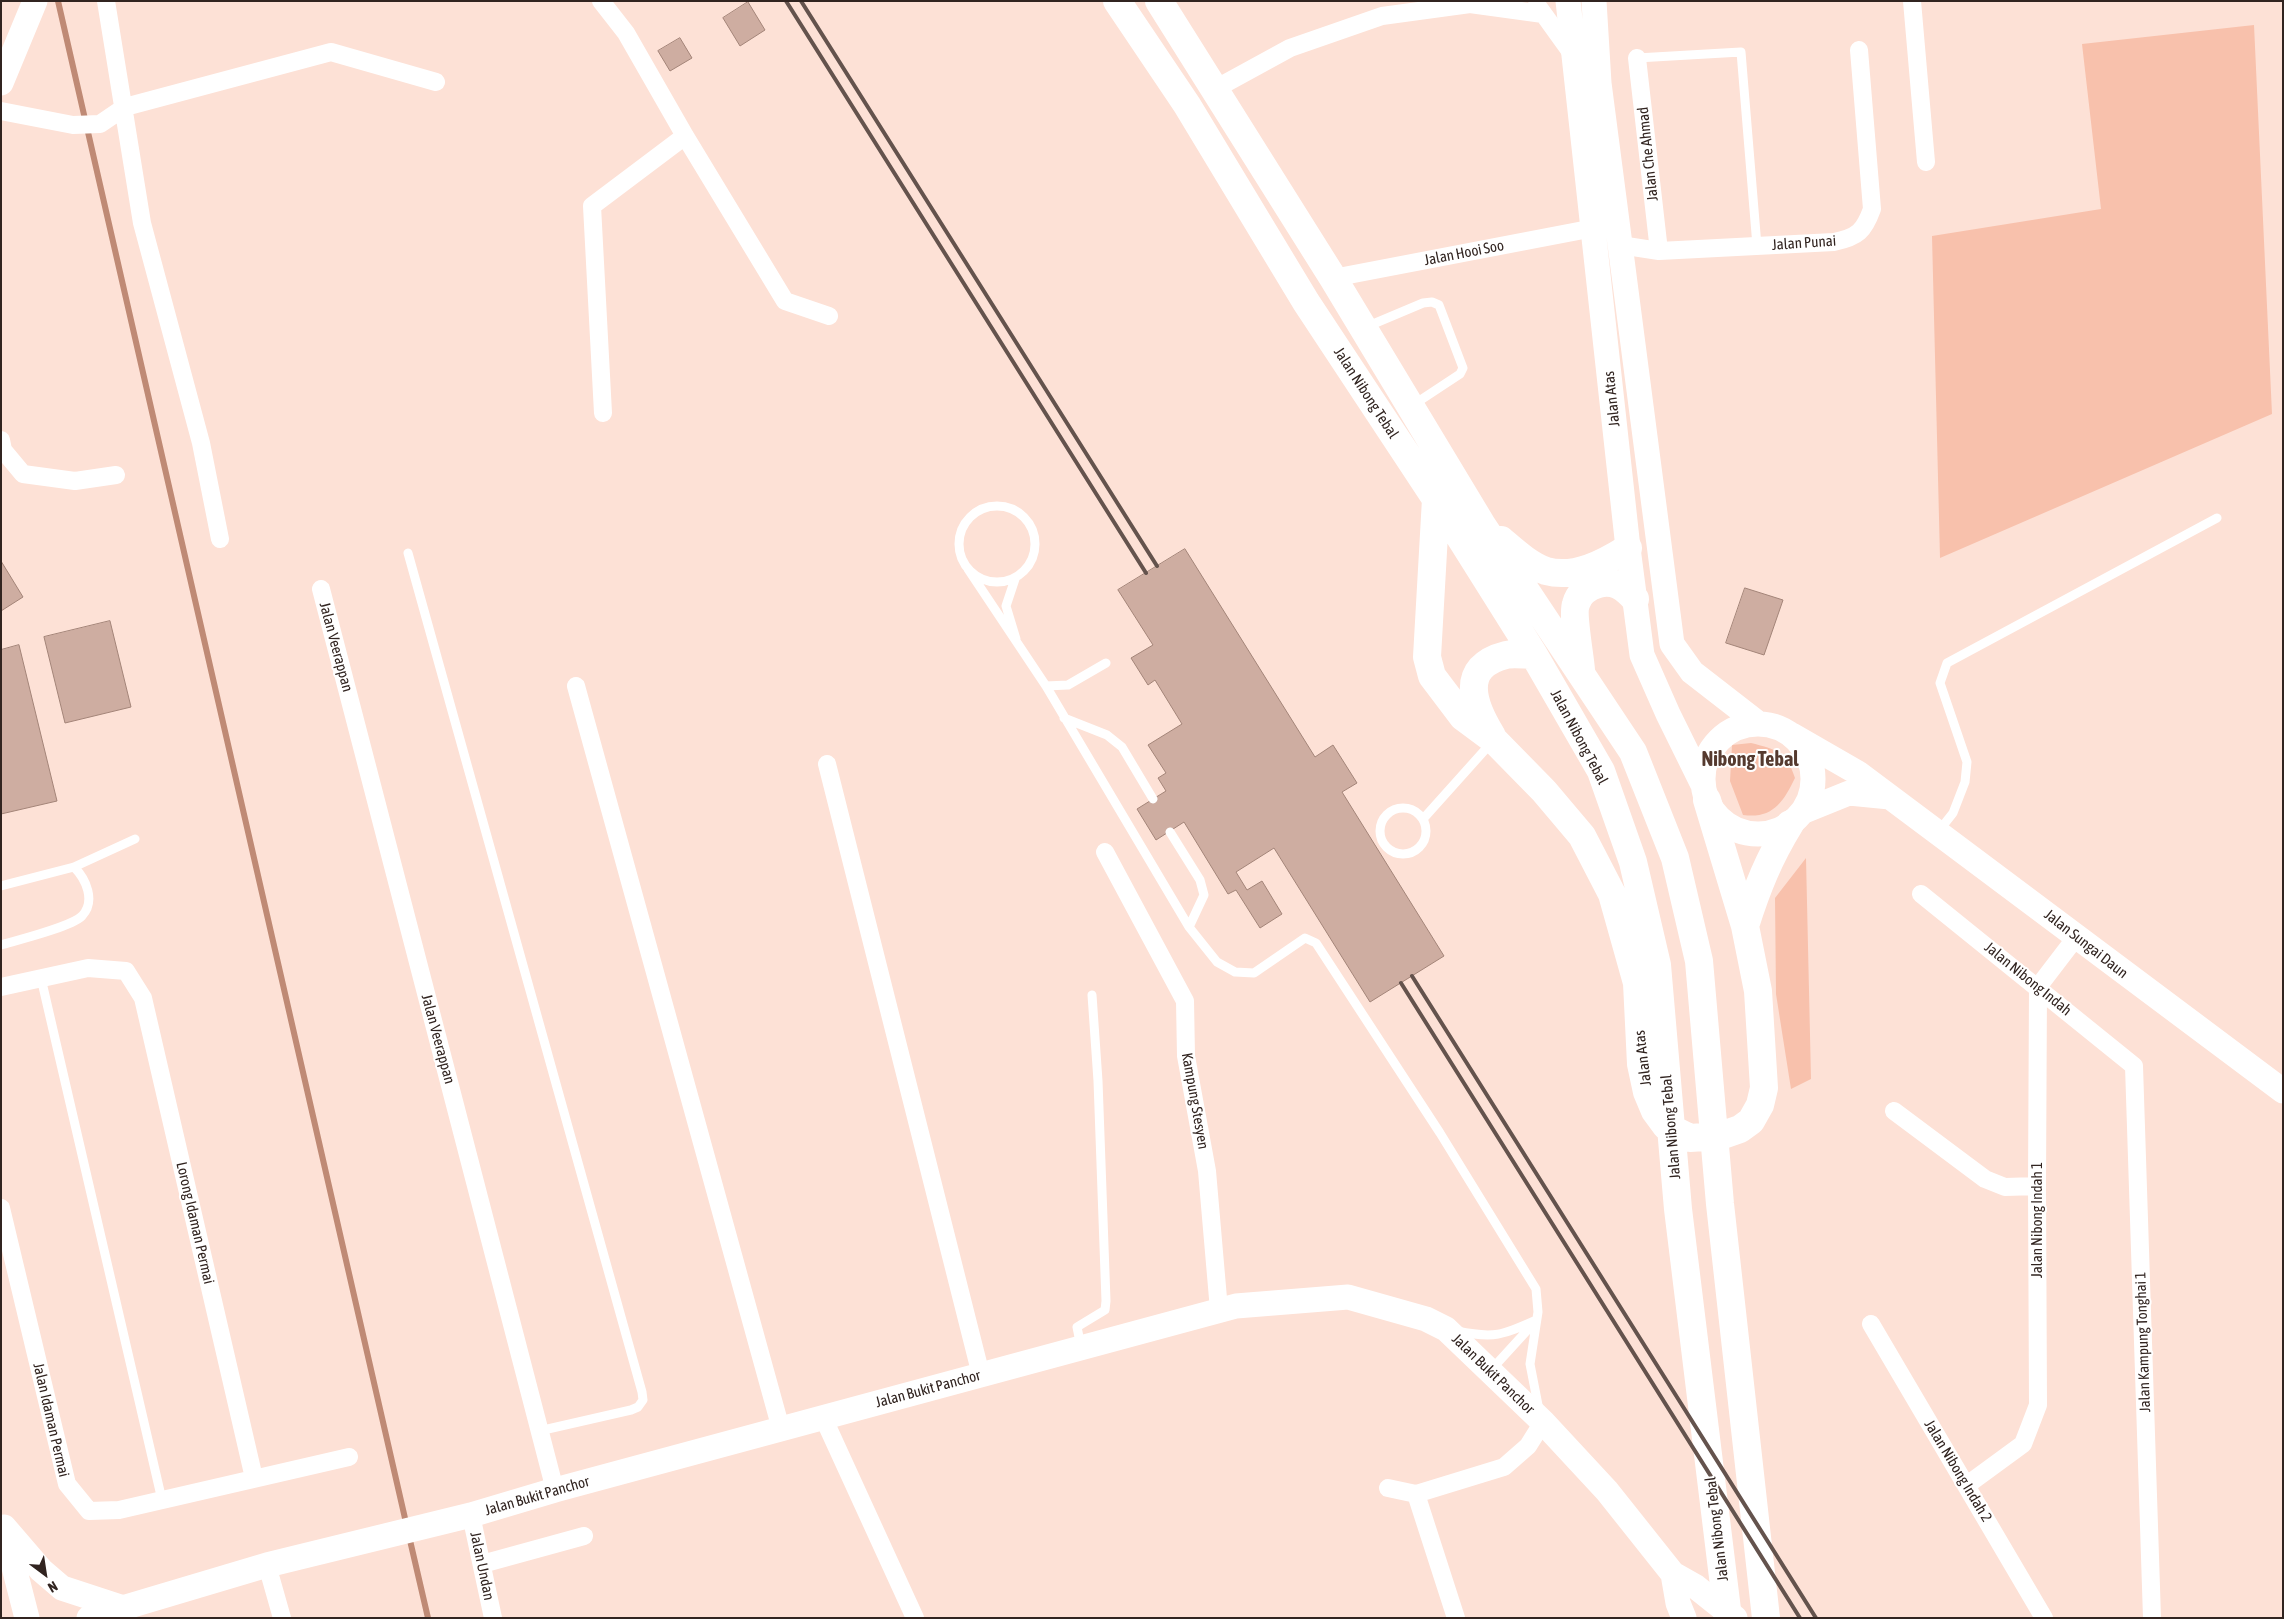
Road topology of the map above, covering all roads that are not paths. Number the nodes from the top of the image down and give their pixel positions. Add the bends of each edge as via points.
1 (35, 1) edge
2 (106, 1) edge
3 (601, 1) edge
4 (1117, 1) edge
5 (1159, 1) edge
6 (1568, 1) edge
7 (1594, 1) edge
8 (1912, 1) edge
9 (1539, 8) edge
10 (1859, 50) dead end
11 (1573, 56) junction
12 (1637, 58) joint
13 (436, 82) dead end
14 (1, 83) edge
15 (1215, 89) junction
16 (125, 107) junction
17 (1, 111) edge
18 (685, 136) junction
19 (1926, 162) dead end
20 (1594, 228) junction
21 (1620, 245) junction
22 (1757, 246) junction
23 (1659, 251) junction
24 (1333, 278) junction
25 (828, 316) dead end
26 (1364, 328) junction
27 (1411, 407) junction
28 (604, 413) dead end
29 (1, 440) edge
30 (116, 475) dead end
31 (1436, 499) junction
32 (2218, 518) dead end
33 (1482, 525) junction
34 (220, 539) dead end
35 (1628, 548) junction
36 (408, 553) dead end
37 (968, 569) junction
38 (1014, 578) junction
39 (321, 589) dead end
40 (1635, 599) junction
41 (1018, 646) junction
42 (1534, 655) junction
43 (1106, 663) dead end
44 (1581, 672) junction
45 (576, 686) dead end
46 (1046, 686) junction
47 (1064, 718) junction
48 (1759, 724) junction
49 (1792, 735) junction
50 (1494, 740) junction
51 (827, 764) dead end
52 (1705, 792) junction
53 (1890, 796) junction
54 (1153, 799) dead end
55 (1796, 818) junction
56 (1423, 819) junction
57 (1170, 832) dead end
58 (1938, 832) junction
59 (135, 839) dead end
60 (1105, 852) dead end
61 (74, 867) junction
62 (1, 886) edge
63 (1921, 894) dead end
64 (1745, 926) junction
65 (1189, 927) junction
66 (2077, 936) junction
67 (1, 945) edge
68 (41, 978) junction
69 (1, 987) edge
70 (2038, 987) junction
71 (1092, 996) dead end
72 (2134, 1066) joint
73 (2283, 1091) edge
74 (1894, 1112) dead end
75 (2036, 1186) junction
76 (1, 1208) edge
77 (1219, 1310) junction
78 (1536, 1320) junction
79 (1870, 1324) dead end
80 (1446, 1329) junction
81 (1081, 1348) junction
82 (1491, 1370) junction
83 (981, 1375) junction
84 (823, 1418) junction
85 (1542, 1422) junction
86 (781, 1429) junction
87 (539, 1431) junction
88 (349, 1458) dead end
89 (254, 1478) junction
90 (1967, 1485) junction
91 (1388, 1488) dead end
92 (555, 1490) junction
93 (1416, 1494) junction
94 (162, 1500) junction
95 (471, 1515) junction
96 (2, 1526) edge
97 (584, 1536) dead end
98 (482, 1564) junction
99 (267, 1565) junction
100 (1673, 1574) junction
101 (123, 1608) junction
102 (279, 1617) edge
103 (27, 1618) edge
104 (89, 1618) edge
105 (494, 1618) edge
106 (915, 1618) edge
107 (1456, 1618) edge
108 (1684, 1618) edge
109 (1728, 1618) edge
110 (1735, 1618) edge
111 (1766, 1618) edge
112 (2044, 1618) edge
113 (2152, 1618) edge

1 - 14 main road
2 - 16 street
3 - 18 street via 626,33
4 - 31 highway, Jalan Nibong Tebal via 1187,105 1306,302
5 - 15 highway, Jalan Nibong Tebal
6 - 11 main road, Jalan Atas
7 - 21 main road, Jalan Atas via 1599,83
8 - 19 street
9 - 11 street
9 - 15 street via 1470,4 1382,16 1290,48
10 - 22 street, Jalan Punai via 1872,194 1872,209 1866,225 1852,238 1834,242
11 - 20 main road, Jalan Atas
12 - 22 lane via 1741,52
12 - 23 street, Jalan Che Ahmad
13 - 16 street via 331,52
15 - 24 highway, Jalan Nibong Tebal
16 - 17 street via 100,124 73,125
16 - 34 street via 142,223 201,443
18 - 25 street via 785,301
18 - 28 street via 592,206
20 - 24 street, Jalan Hooi Soo
20 - 35 main road, Jalan Atas
21 - 23 street, Jalan Punai
21 - 48 main road, Jalan Atas via 1672,644 1692,672
22 - 23 street, Jalan Punai
24 - 26 highway, Jalan Nibong Tebal
26 - 27 highway, Jalan Nibong Tebal
26 - 27 lane via 1423,303 1439,305 1463,368 1460,374
27 - 33 highway, Jalan Nibong Tebal
29 - 30 street via 3,450 24,474 75,480
31 - 42 highway, Jalan Nibong Tebal
31 - 50 highway via 1427,657 1432,676 1464,717
32 - 58 lane via 1946,663 1940,684 1967,762 1965,782 1953,813
33 - 35 highway via 1527,561 1547,571 1587,569
33 - 44 highway, Jalan Nibong Tebal
35 - 40 main road, Jalan Atas
36 - 87 lane via 642,1392 643,1400 631,1410
37 - 38 lane via 989,582
37 - 38 lane via 959,547 965,524 983,509 1008,507 1029,522 1036,547 1025,570
37 - 41 lane
38 - 41 lane via 1006,606
39 - 87 street, Jalan Veerappan
40 - 44 highway via 1625,588 1611,582 1589,586 1580,595 1575,605
40 - 52 main road, Jalan Atas via 1642,654
41 - 46 lane
42 - 50 highway via 1507,655 1483,664 1474,678 1482,720
42 - 109 highway, Jalan Nibong Tebal via 1601,771 1633,862 1657,966 1678,1209
43 - 46 lane via 1068,685
44 - 111 highway, Jalan Nibong Tebal via 1633,752 1675,858 1699,961 1720,1204
45 - 86 street
46 - 47 lane
47 - 54 lane via 1107,734 1122,747
47 - 65 lane
48 - 49 main road via 1776,727
48 - 52 main road via 1740,727 1724,736 1712,749 1704,766
49 - 53 main road, Jalan Sungai Daun via 1858,773
49 - 55 main road via 1804,748 1814,780 1810,797
50 - 56 lane
50 - 64 highway, Jalan Atas via 1582,836 1612,894 1637,983 1641,1064 1647,1092 1666,1126 1690,1138 1720,1136 1740,1129 1751,1120 1760,1105 1764,1088 1758,991
51 - 83 street
52 - 55 main road via 1715,814 1742,832 1775,832
52 - 64 highway, Jalan Atas
53 - 55 main road via 1849,793
53 - 58 main road, Jalan Sungai Daun
55 - 64 highway, Jalan Atas via 1774,849 1760,879
56 - 56 lane via 1427,835 1419,849 1404,855 1389,850 1383,844 1380,828 1387,814 1402,808 1410,809
57 - 65 lane via 1200,880 1204,895
58 - 66 main road, Jalan Sungai Daun
59 - 61 lane
60 - 77 street, Kampung Stesyen via 1185,1001 1186,1056 1208,1171
61 - 62 lane
61 - 67 lane via 88,893 89,904 81,916 52,930
63 - 70 street, Jalan Nibong Indah
65 - 78 lane via 1217,962 1235,972 1254,973 1305,938 1316,943 1440,1133 1536,1289
66 - 70 street
66 - 73 main road, Jalan Sungai Daun
68 - 69 street
68 - 89 street, Lorong Idaman Permai via 88,968 126,971 143,998
68 - 94 lane
70 - 72 street, Jalan Nibong Indah
70 - 75 street, Jalan Nibong Indah 1
71 - 81 lane via 1106,1310 1078,1327
72 - 113 street, Jalan Kampung Tonghai 1
74 - 75 street via 1985,1179 2006,1187
75 - 90 street, Jalan Nibong Indah 1 via 2038,1405 2023,1444
76 - 94 street, Jalan Idaman Permai via 67,1484 89,1511 119,1510
77 - 80 main road, Jalan Bukit Panchor via 1348,1297 1426,1319
77 - 81 main road, Jalan Bukit Panchor
78 - 80 lane via 1503,1335 1482,1336
78 - 82 lane
78 - 85 lane via 1530,1364
79 - 90 street, Jalan Nibong Indah 2
80 - 82 main road, Jalan Bukit Panchor
81 - 83 main road, Jalan Bukit Panchor
82 - 85 main road, Jalan Bukit Panchor
83 - 84 main road, Jalan Bukit Panchor
84 - 86 main road, Jalan Bukit Panchor
84 - 106 street
85 - 93 street via 1528,1446 1504,1467
85 - 100 main road, Jalan Bukit Panchor via 1607,1491
86 - 92 main road, Jalan Bukit Panchor
87 - 92 street, Jalan Veerappan
88 - 89 street, Jalan Idaman Permai
89 - 94 street, Jalan Idaman Permai
90 - 112 street, Jalan Nibong Indah 2
91 - 93 street
92 - 95 main road, Jalan Bukit Panchor
93 - 107 street
95 - 98 street, Jalan Undan
95 - 99 main road, Jalan Bukit Panchor
96 - 101 main road via 41,1570 62,1588
96 - 103 main road
97 - 98 street
98 - 105 street, Jalan Undan
99 - 101 main road, Jalan Bukit Panchor
99 - 102 street
100 - 108 main road, Jalan Bukit Panchor
100 - 110 main road, Jalan Bukit Panchor via 1696,1587
101 - 104 main road, Jalan Bukit Panchor

